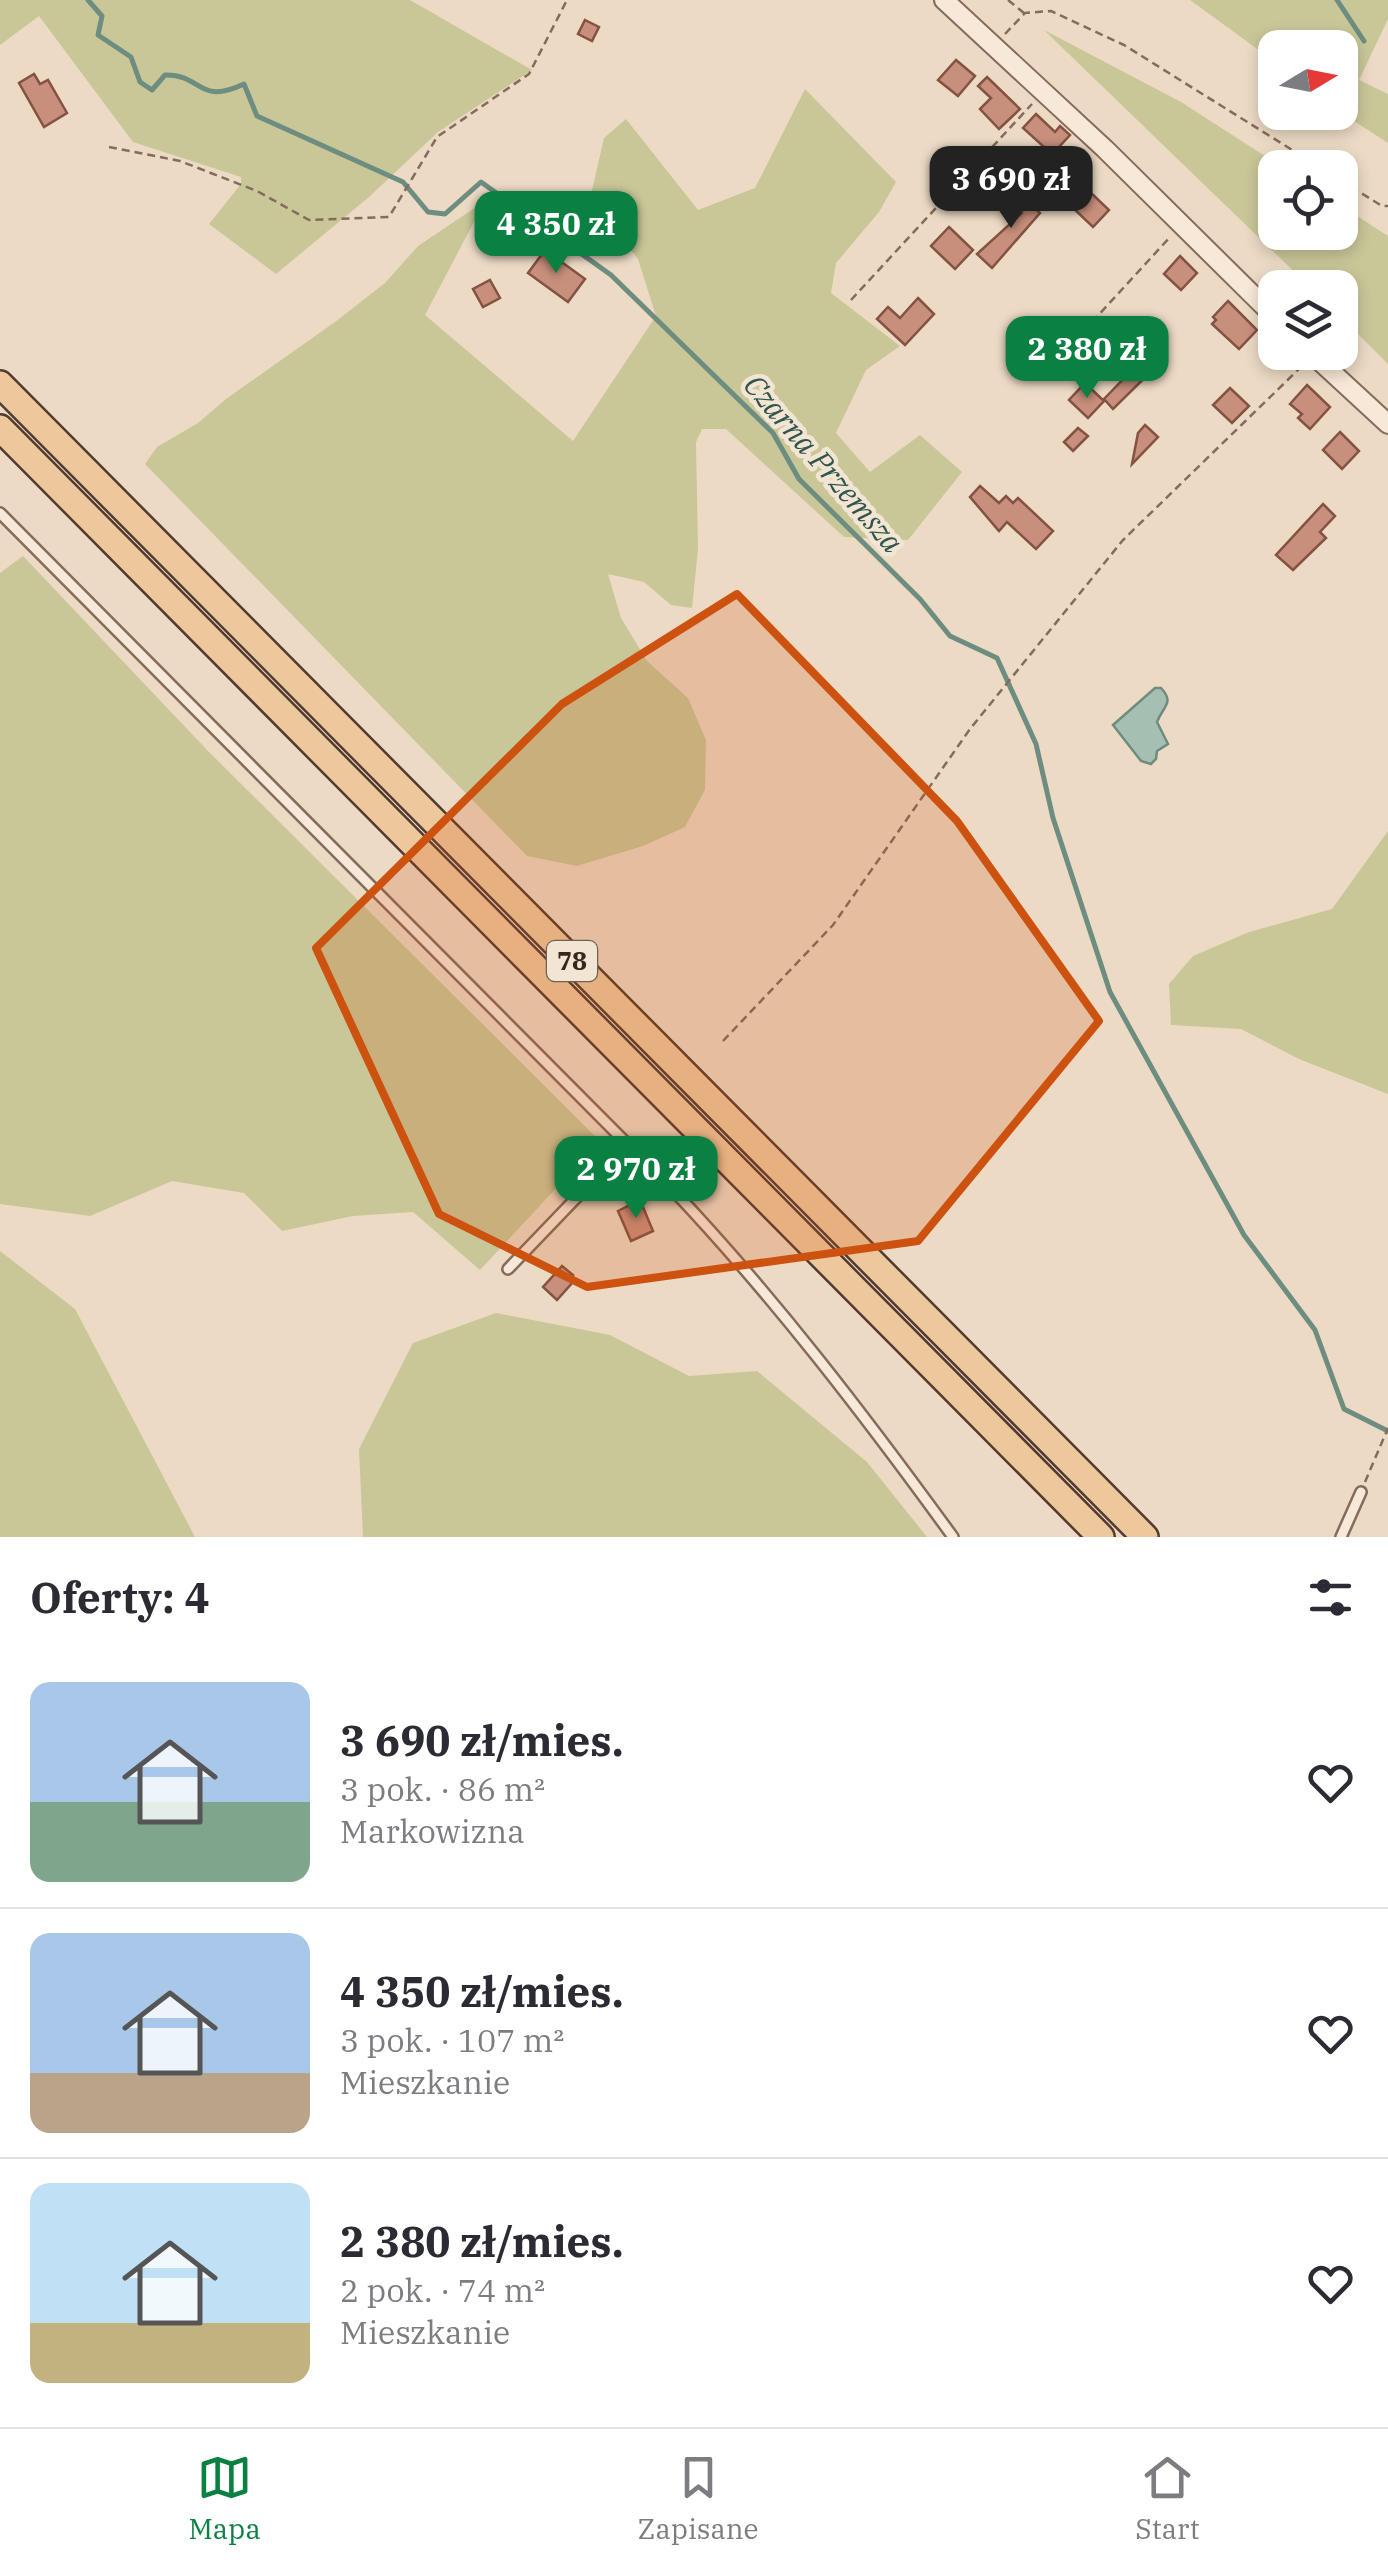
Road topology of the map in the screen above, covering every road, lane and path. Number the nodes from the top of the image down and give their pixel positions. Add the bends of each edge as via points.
1 (567, 0) edge
2 (944, 0) edge
3 (1008, 0) edge
4 (1026, 14) junction
5 (993, 45) junction
6 (1044, 92) junction
7 (110, 147) dead end
8 (1292, 150) edge
9 (1358, 191) edge
10 (1388, 206) edge
11 (1182, 224) junction
12 (851, 300) dead end
13 (1258, 300) edge
14 (1048, 370) dead end
15 (1295, 370) edge
16 (1329, 370) edge
17 (0, 384) edge
18 (1388, 424) edge
19 (0, 428) edge
20 (0, 514) edge
21 (723, 1040) dead end
22 (628, 1144) junction
23 (508, 1269) dead end
24 (1388, 1428) edge
25 (1361, 1492) joint
26 (953, 1537) edge
27 (1101, 1537) edge
28 (1144, 1537) edge
29 (1341, 1537) edge

1 - 7 path via 529,74 437,137 389,216 309,220 180,161
2 - 5 street
3 - 4 path
4 - 5 path
4 - 8 path via 1051,11 1124,45
5 - 6 street
6 - 11 street
6 - 12 path
9 - 10 path
11 - 13 street
11 - 14 path
15 - 21 path via 1123,540 970,729 833,925
16 - 18 street
17 - 28 main road, 78
19 - 27 main road, 78
20 - 22 lane
22 - 23 lane
22 - 26 lane via 744,1266
24 - 25 path
25 - 29 lane

